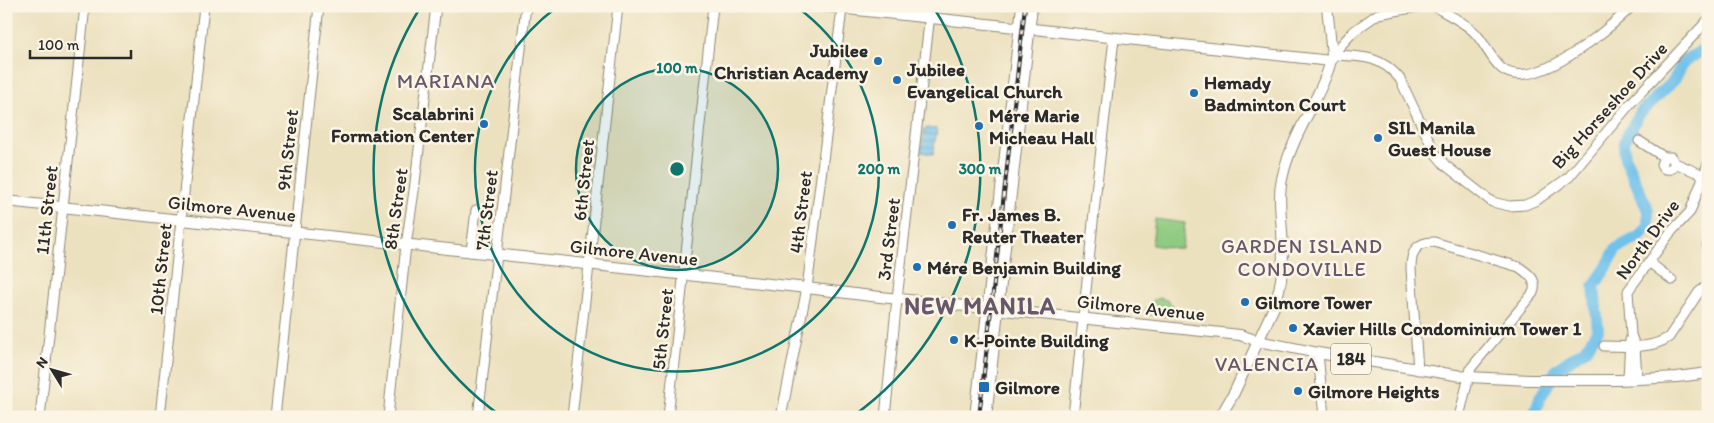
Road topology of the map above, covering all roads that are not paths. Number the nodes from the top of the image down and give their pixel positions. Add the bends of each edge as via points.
1 (85, 6) edge
2 (204, 6) edge
3 (319, 6) edge
4 (436, 6) edge
5 (526, 6) edge
6 (618, 6) edge
7 (713, 6) edge
8 (820, 6) edge
9 (931, 6) edge
10 (1022, 6) edge
11 (1032, 6) edge
12 (1328, 6) edge
13 (1423, 6) edge
14 (1434, 6) edge
15 (1632, 6) edge
16 (842, 9) junction
17 (930, 19) junction
18 (1708, 20) edge
19 (1025, 28) junction
20 (1114, 39) junction
21 (1332, 58) junction
22 (1640, 141) dead end
23 (1708, 164) edge
24 (1703, 175) junction
25 (6, 201) edge
26 (62, 207) junction
27 (476, 210) dead end
28 (182, 220) junction
29 (295, 232) junction
30 (406, 245) junction
31 (471, 252) junction
32 (497, 254) junction
33 (1649, 262) junction
34 (589, 266) junction
35 (684, 275) junction
36 (1672, 280) dead end
37 (1708, 285) edge
38 (807, 288) junction
39 (897, 299) junction
40 (993, 309) junction
41 (1083, 319) junction
42 (1258, 341) junction
43 (1604, 346) dead end
44 (1632, 346) junction
45 (1318, 353) junction
46 (1418, 370) junction
47 (1708, 372) edge
48 (1468, 378) junction
49 (1632, 379) junction
50 (40, 417) edge
51 (160, 417) edge
52 (275, 417) edge
53 (388, 417) edge
54 (478, 417) edge
55 (572, 417) edge
56 (668, 417) edge
57 (781, 417) edge
58 (885, 417) edge
59 (976, 417) edge
60 (986, 417) edge
61 (1073, 417) edge
62 (1220, 417) edge
63 (1324, 417) edge
64 (1459, 417) edge

1 - 26 street, 11th Street
2 - 28 street, 10th Street
3 - 29 street, 9th Street
4 - 30 street, 8th Street
5 - 32 street, 7th Street
6 - 34 street, 6th Street
7 - 35 street, 5th Street
8 - 16 main road
9 - 17 street, 3rd Street
10 - 19 main road
11 - 19 main road
12 - 21 main road
13 - 21 street via 1378,14 1368,19
14 - 15 street via 1473,30 1500,67 1516,75 1533,73 1561,61
16 - 17 main road
16 - 38 street, 4th Street
17 - 19 main road
17 - 39 street, 3rd Street
18 - 21 street, Big Horseshoe Drive via 1630,104 1569,177 1525,205 1492,202 1445,165 1435,153 1400,79 1392,69 1372,58
19 - 20 main road
19 - 40 main road
20 - 21 main road
20 - 41 street
21 - 42 main road via 1285,166 1280,206 1283,272 1274,307
22 - 24 street via 1664,157 1661,164 1666,170 1675,163
23 - 24 street, North Drive
24 - 33 street, North Drive via 1690,212
25 - 26 main road, Gilmore Avenue
26 - 28 main road, Gilmore Avenue
26 - 50 street, 11th Street
27 - 31 street
28 - 29 main road, Gilmore Avenue
28 - 51 street, 10th Street
29 - 30 main road, Gilmore Avenue
29 - 52 street, 9th Street
30 - 31 main road, Gilmore Avenue
30 - 53 street, 8th Street
31 - 32 main road, Gilmore Avenue
32 - 34 main road, Gilmore Avenue
32 - 54 street, 7th Street
33 - 36 street
33 - 44 street, North Drive via 1628,291
34 - 35 main road, Gilmore Avenue
34 - 55 street, 6th Street
35 - 38 main road, Gilmore Avenue
35 - 56 street, 5th Street
37 - 44 street via 1699,292 1669,337 1659,343
38 - 39 main road, Gilmore Avenue
38 - 57 street, 4th Street
39 - 40 main road, Gilmore Avenue
39 - 58 street, 3rd Street
40 - 41 main road, Gilmore Avenue / 184
40 - 59 main road
40 - 60 main road
41 - 42 main road, Gilmore Avenue / 184 via 1240,335
41 - 61 street
42 - 45 main road, 184
42 - 62 main road
43 - 44 street
44 - 49 street, North Drive
45 - 46 main road, 184
45 - 63 street
46 - 48 main road, 184
46 - 48 street via 1411,260 1417,246 1434,242 1518,268 1529,274 1534,282 1533,293 1471,368
47 - 49 main road, 184
48 - 49 main road, 184
48 - 64 street

